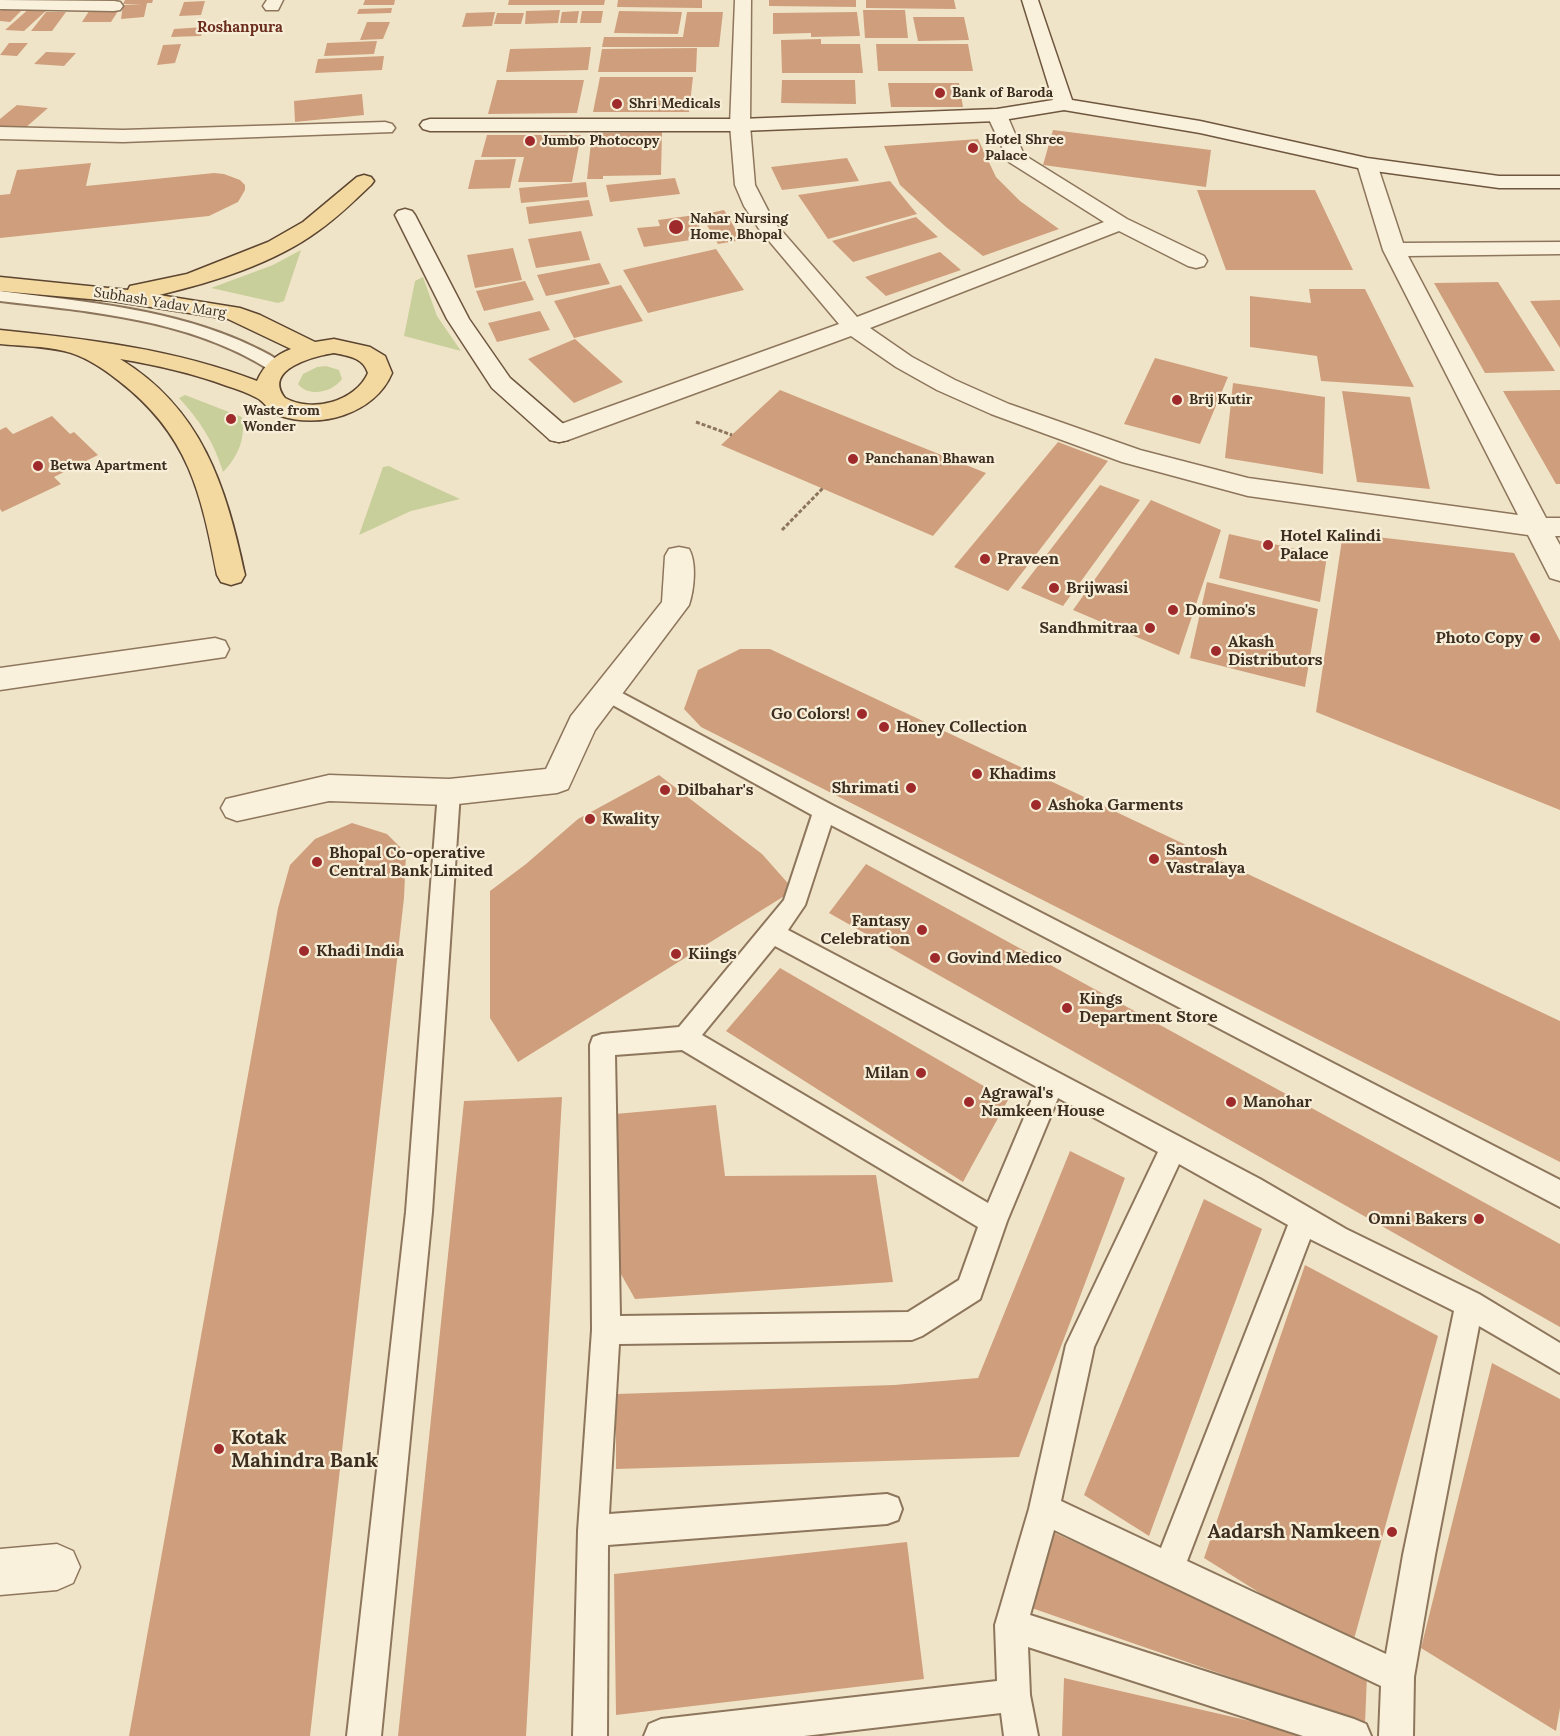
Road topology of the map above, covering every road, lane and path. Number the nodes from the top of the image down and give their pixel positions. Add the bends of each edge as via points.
1 (743, 0) edge
2 (1030, 0) edge
3 (0, 4) edge
4 (114, 6) dead end
5 (1064, 104) junction
6 (996, 115) junction
7 (430, 125) dead end
8 (740, 125) junction
9 (385, 128) dead end
10 (0, 133) edge
11 (1367, 164) junction
12 (364, 182) dead end
13 (1560, 182) edge
14 (405, 215) dead end
15 (1120, 223) junction
16 (1560, 248) edge
17 (1394, 250) junction
18 (1196, 261) dead end
19 (0, 284) edge
20 (112, 294) junction
21 (0, 296) edge
22 (853, 327) junction
23 (0, 337) edge
24 (66, 343) junction
25 (312, 350) junction
26 (276, 367) junction
27 (267, 393) junction
28 (692, 421) dead end
29 (732, 435) dead end
30 (823, 488) dead end
31 (1549, 527) edge
32 (782, 530) dead end
33 (679, 556) dead end
34 (1560, 571) edge
35 (231, 575) dead end
36 (214, 649) dead end
37 (0, 679) edge
38 (607, 693) junction
39 (449, 792) junction
40 (237, 808) dead end
41 (824, 811) junction
42 (772, 933) junction
43 (685, 1038) junction
44 (1052, 1082) junction
45 (1173, 1148) junction
46 (1560, 1194) edge
47 (1304, 1220) junction
48 (994, 1221) junction
49 (1469, 1304) junction
50 (606, 1330) junction
51 (1560, 1359) edge
52 (887, 1509) dead end
53 (1044, 1509) junction
54 (593, 1531) junction
55 (57, 1567) dead end
56 (1169, 1567) junction
57 (0, 1572) edge
58 (1011, 1625) junction
59 (1398, 1677) junction
60 (1014, 1695) junction
61 (364, 1736) edge
62 (590, 1736) edge
63 (661, 1736) edge
64 (1021, 1736) edge
65 (1354, 1736) edge
66 (1396, 1736) edge

1 - 8 street
2 - 5 street
3 - 4 street
5 - 6 street
5 - 11 street via 1200,127
6 - 8 street
6 - 15 street via 1016,158
7 - 8 street
8 - 22 street via 745,185 754,206
9 - 10 street via 123,136
11 - 13 street via 1499,182
11 - 17 street
12 - 20 main road via 293,239 161,289
14 - 22 street via 458,319 501,383 559,434
15 - 18 street
15 - 22 street
16 - 17 street
17 - 31 street
19 - 20 main road, Subhash Yadav Marg
20 - 25 main road, Subhash Yadav Marg via 232,314
21 - 26 lane via 122,312 192,326 254,351
22 - 31 street via 946,385 1000,409 1151,462 1248,487
23 - 24 main road
24 - 27 main road via 186,364
24 - 35 main road via 115,366 156,400 187,435 204,467 221,521
25 - 26 main road via 292,356
25 - 27 main road via 354,348 370,355 379,365 380,378 372,391 353,404 313,414 291,412 276,404
26 - 27 main road via 267,380
28 - 29 path
30 - 32 path
31 - 34 street
33 - 38 street via 675,605
36 - 37 street
38 - 39 street via 582,724 557,780
38 - 41 lane
39 - 40 street via 328,788
39 - 61 lane via 419,1212
41 - 42 lane via 794,905
41 - 46 lane
42 - 43 lane
42 - 44 lane
43 - 48 lane
43 - 50 lane via 602,1045
44 - 45 lane
44 - 48 lane
45 - 47 lane
45 - 53 lane via 1080,1344
47 - 49 lane
47 - 56 lane
48 - 50 lane via 970,1289 912,1326
49 - 51 lane
49 - 59 lane
50 - 54 lane
52 - 54 lane
53 - 56 lane
53 - 58 lane
54 - 62 lane
55 - 57 street
56 - 59 lane
58 - 60 lane
58 - 65 lane
59 - 66 lane
60 - 63 lane
60 - 64 lane

